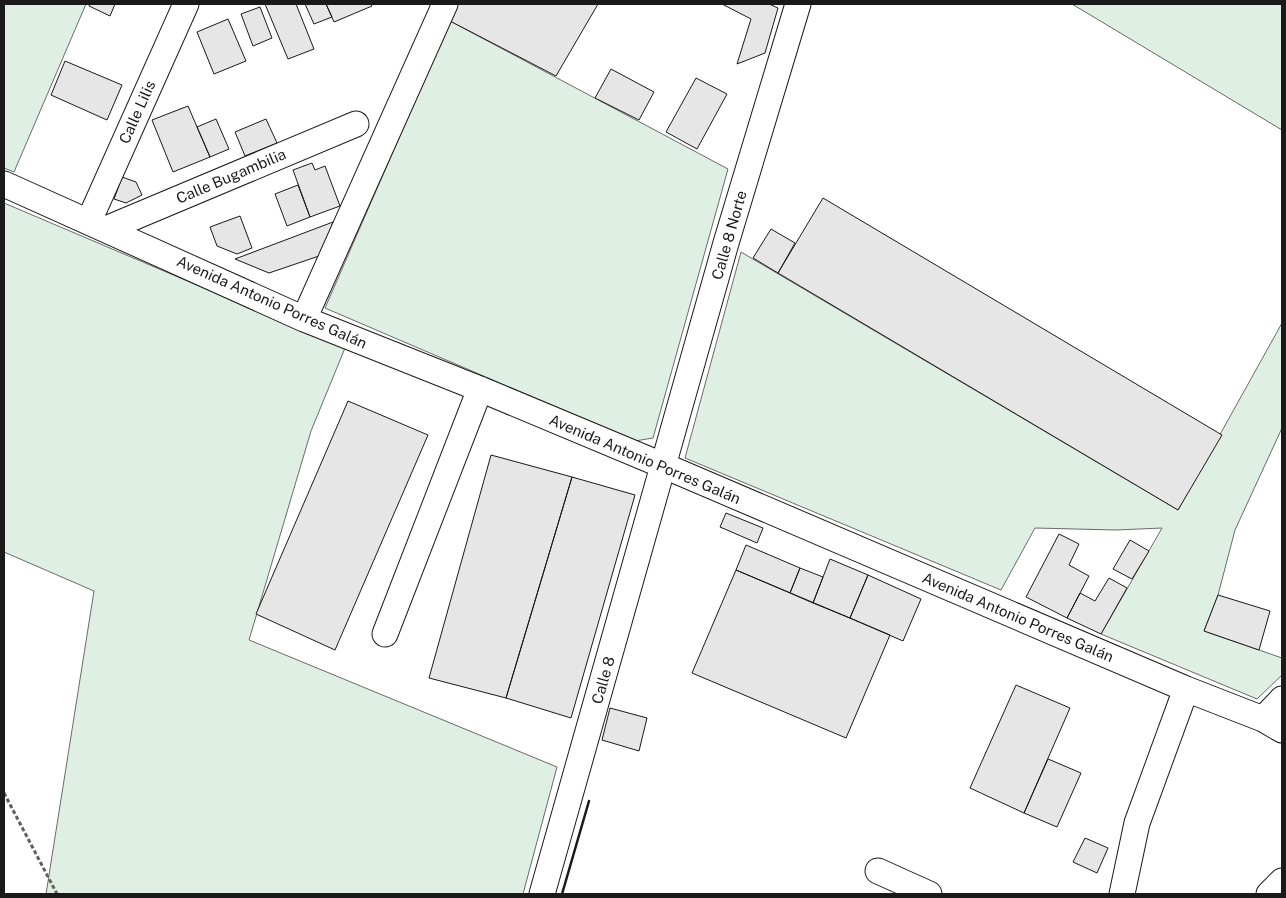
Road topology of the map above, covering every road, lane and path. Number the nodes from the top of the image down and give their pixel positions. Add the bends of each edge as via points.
1 (446, 4) edge
2 (798, 4) edge
3 (187, 5) edge
4 (356, 124) dead end
5 (4, 184) edge
6 (98, 225) junction
7 (304, 319) junction
8 (480, 389) junction
9 (663, 466) junction
10 (385, 634) dead end
11 (1186, 689) junction
12 (1282, 699) edge
13 (1273, 725) edge
14 (4, 793) edge
15 (878, 871) dead end
16 (1282, 880) edge
17 (57, 894) edge
18 (542, 894) edge
19 (929, 894) edge
20 (1122, 894) edge
21 (1269, 894) edge

1 - 7 street
2 - 9 street, Calle 8 Norte
3 - 6 street, Calle Lilis
4 - 6 street, Calle Bugambilia
5 - 6 street, Avenida Antonio Porres Galán
6 - 7 street, Avenida Antonio Porres Galán
7 - 8 street, Avenida Antonio Porres Galán
8 - 9 street, Avenida Antonio Porres Galán
8 - 10 street
9 - 11 street, Avenida Antonio Porres Galán
9 - 18 street, Calle 8
11 - 13 street, Avenida Antonio Porres Galán
11 - 20 street via 1137,823
12 - 13 street, Avenida Antonio Porres Galán
14 - 17 path
15 - 19 street
16 - 21 street

